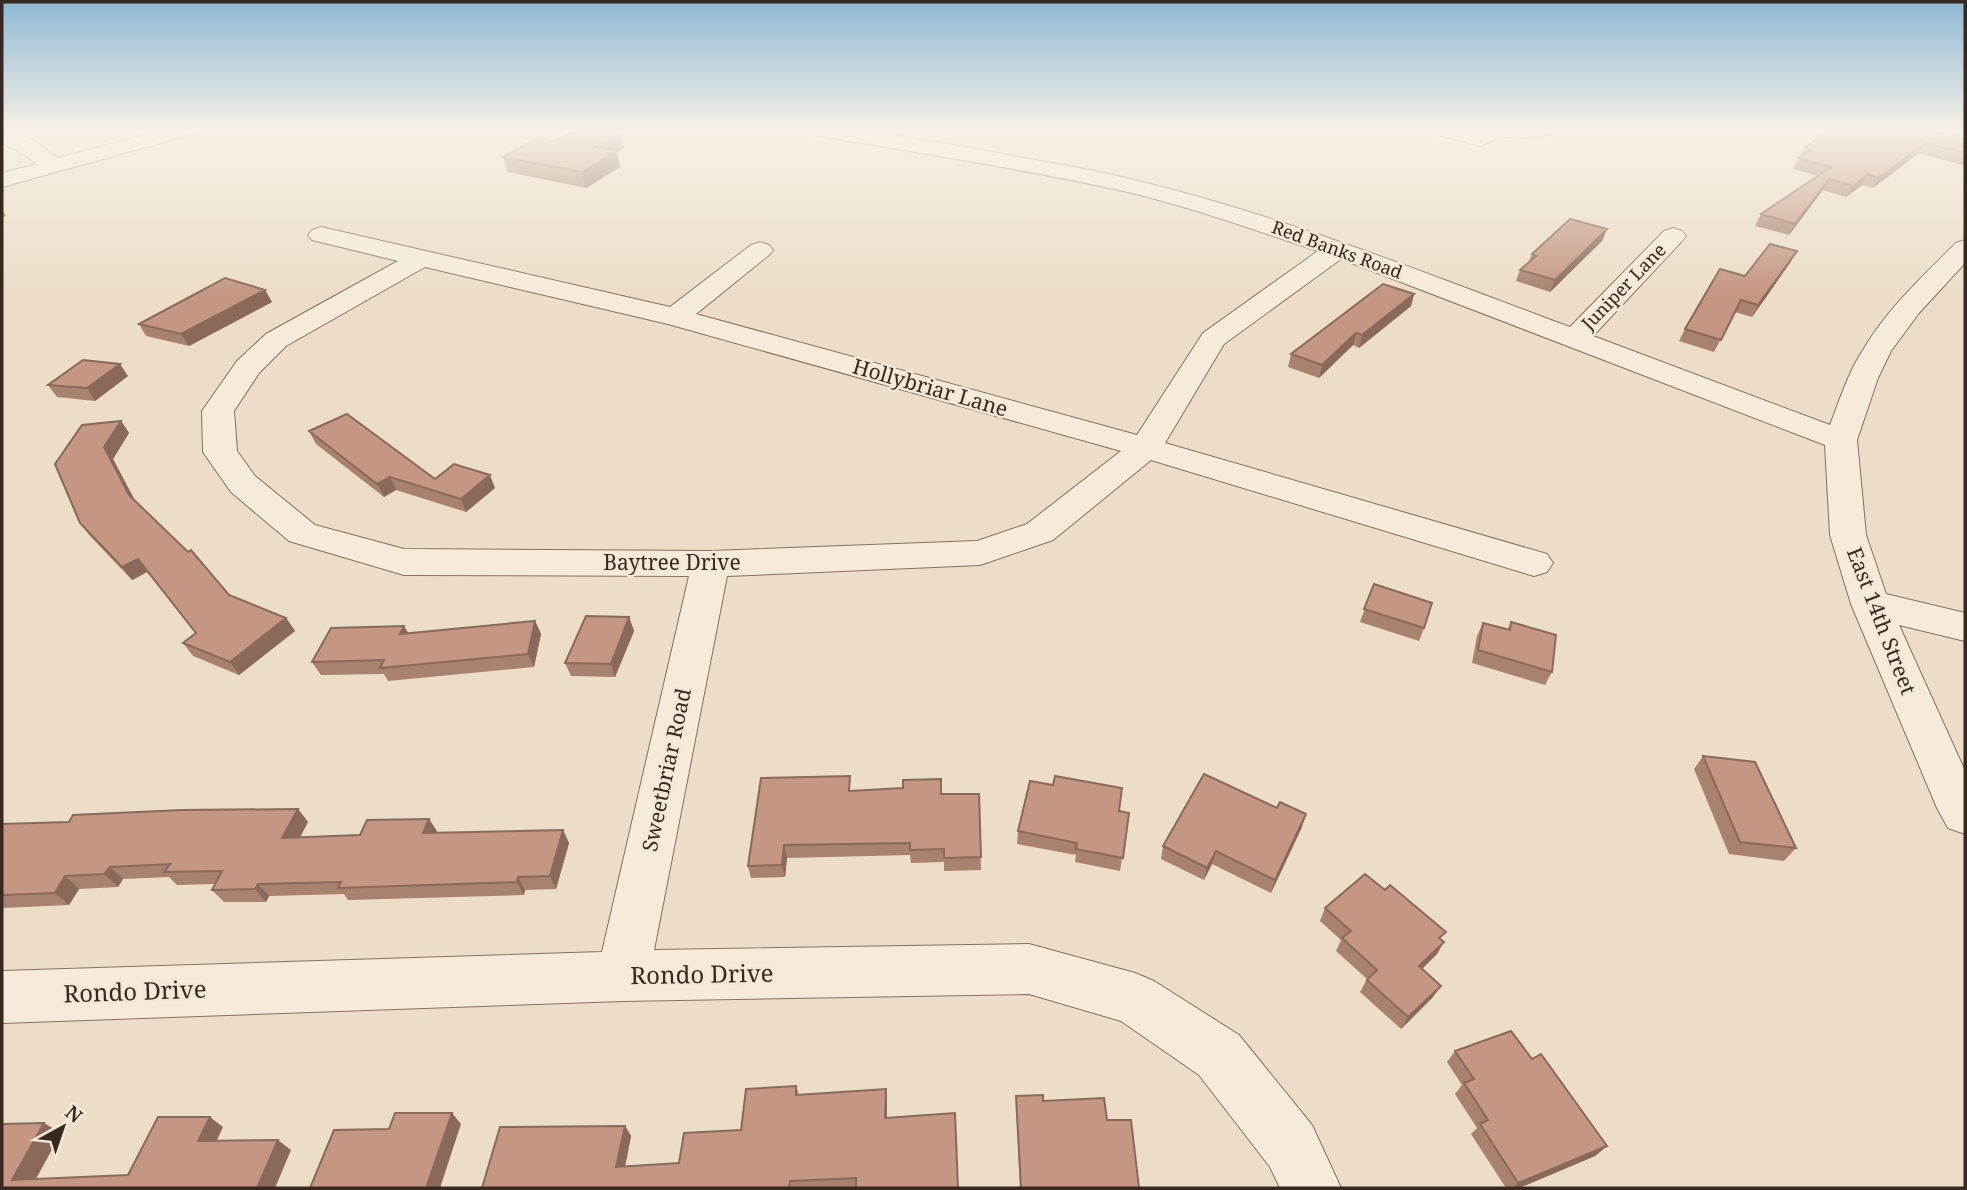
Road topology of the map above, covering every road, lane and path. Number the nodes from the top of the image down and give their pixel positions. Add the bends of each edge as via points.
1 (1125, 185) edge
2 (321, 235) dead end
3 (1673, 236) dead end
4 (1965, 248) edge
5 (1338, 249) junction
6 (760, 250) dead end
7 (420, 259) junction
8 (675, 317) junction
9 (1574, 338) junction
10 (1841, 440) junction
11 (1146, 448) junction
12 (1534, 563) dead end
13 (711, 564) junction
14 (1870, 604) junction
15 (1965, 627) edge
16 (1965, 814) edge
17 (623, 976) junction
18 (2, 997) edge
19 (1311, 1188) edge

1 - 5 street, Red Banks Road
2 - 7 street, Hollybriar Lane
3 - 9 street, Juniper Lane
4 - 10 street, East 14th Street via 1909,307 1877,350
5 - 9 street, Red Banks Road
5 - 11 street, Baytree Drive via 1213,339
6 - 8 street
7 - 8 street, Hollybriar Lane
7 - 13 street, Baytree Drive via 276,340 248,368 218,411 220,452 243,484 302,533 404,562
8 - 11 street, Hollybriar Lane
9 - 10 street, Red Banks Road
10 - 14 street, East 14th Street via 1848,535
11 - 12 street, Hollybriar Lane
11 - 13 street, Baytree Drive via 1040,532 980,553
13 - 17 street, Sweetbriar Road
14 - 15 street
14 - 16 street, East 14th Street
17 - 18 street, Rondo Drive
17 - 19 street, Rondo Drive via 1029,969 1135,999 1219,1055 1291,1146

